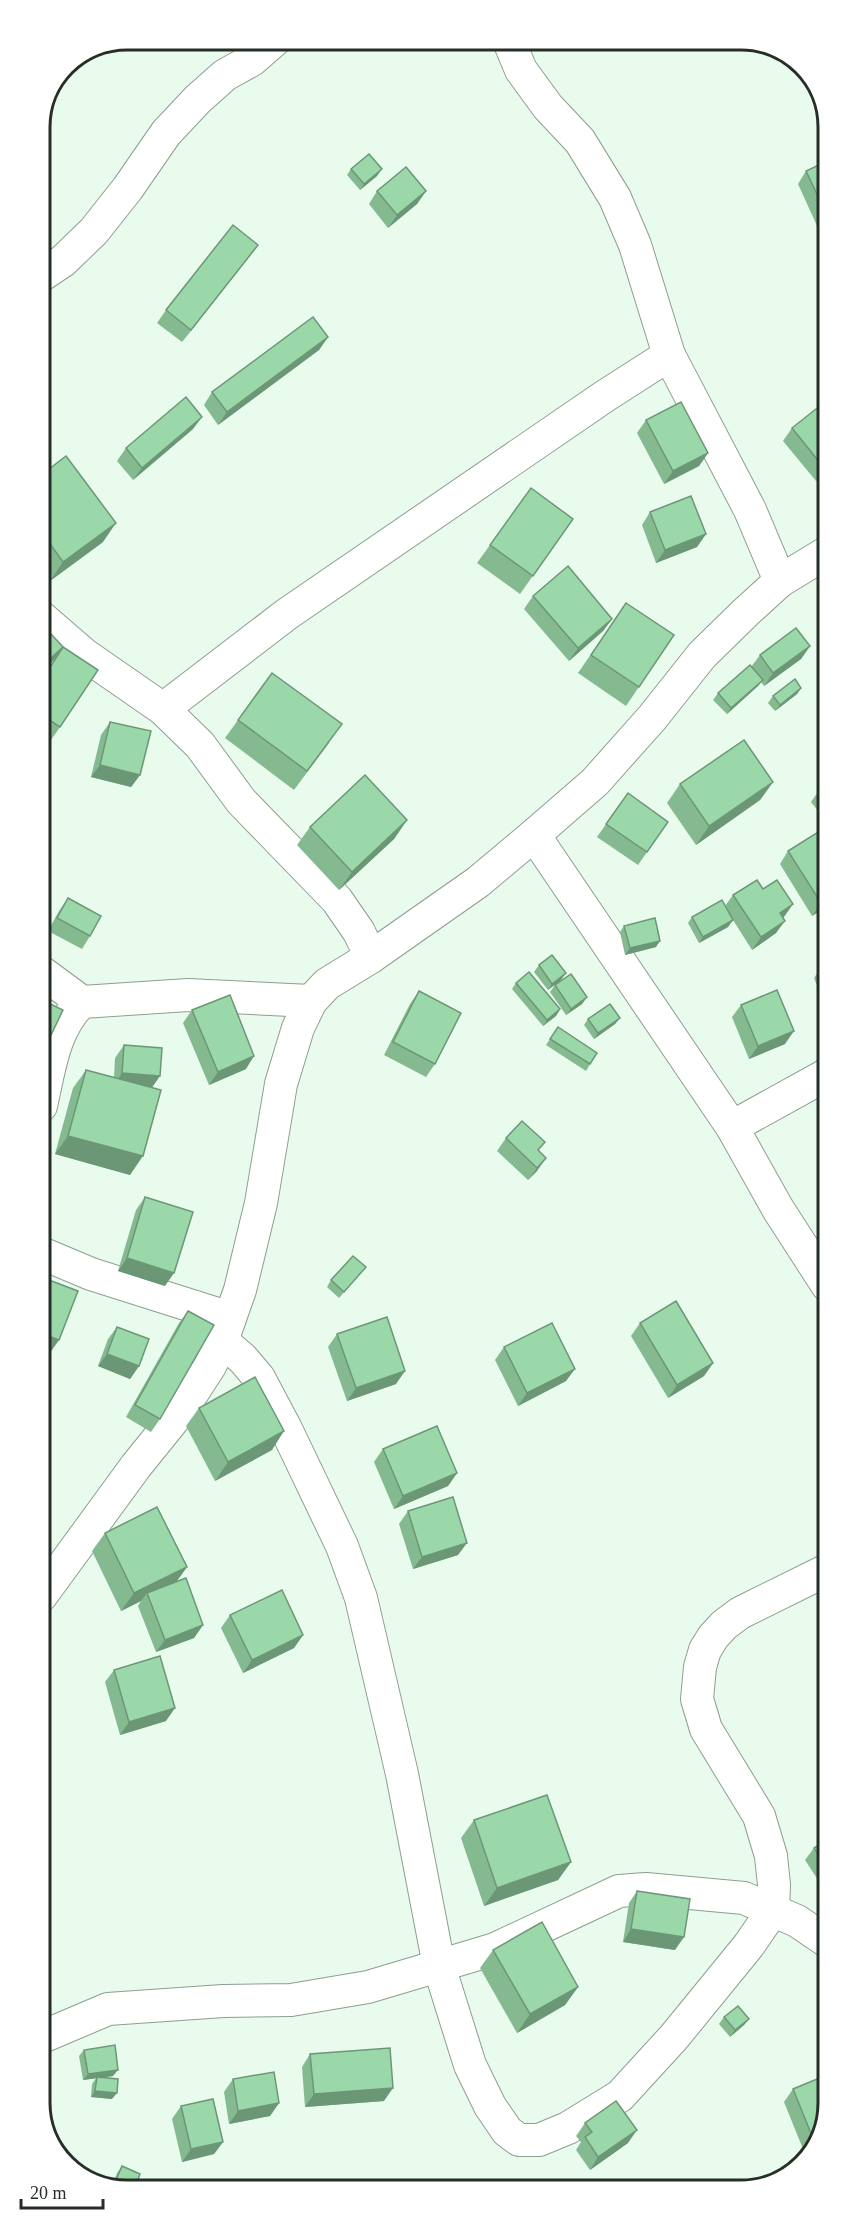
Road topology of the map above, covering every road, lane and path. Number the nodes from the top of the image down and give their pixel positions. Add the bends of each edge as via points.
1 (264, 49) edge
2 (512, 50) edge
3 (50, 270) edge
4 (669, 356) junction
5 (818, 558) edge
6 (780, 581) junction
7 (50, 625) edge
8 (163, 709) junction
9 (534, 835) junction
10 (371, 957) junction
11 (50, 978) edge
12 (311, 1001) junction
13 (82, 1002) junction
14 (50, 1069) edge
15 (818, 1079) edge
16 (732, 1126) junction
17 (50, 1257) edge
18 (818, 1271) edge
19 (226, 1330) junction
20 (818, 1574) edge
21 (50, 1584) edge
22 (773, 1910) junction
23 (818, 1936) edge
24 (439, 1966) junction
25 (50, 2034) edge

1 - 3 street via 198,99 166,132 94,231
2 - 4 street via 521,70 580,141 615,198 635,245
4 - 6 street via 750,510
4 - 8 street via 287,614
5 - 6 street
6 - 9 street via 702,655 595,782
7 - 8 street via 85,655
8 - 10 street via 200,745 241,801 337,900
9 - 10 street via 478,882
9 - 16 street
10 - 12 street via 327,984
11 - 13 street
12 - 13 street via 188,995
12 - 19 street via 298,1028 281,1084 261,1203
13 - 14 street via 64,1025
15 - 16 street
16 - 18 street
17 - 19 street
19 - 21 street via 210,1366 182,1409
19 - 24 street via 259,1378 286,1429 337,1536 361,1598 402,1774
20 - 22 street via 724,1625 705,1650 697,1684 706,1729 765,1831 772,1865
22 - 23 street
22 - 24 street via 744,1898 646,1889 619,1891 495,1949
22 - 24 street via 674,2037 620,2096 568,2128 539,2140 519,2140 507,2131 490,2106 470,2066
24 - 25 street via 368,1987 291,2000 108,2009

